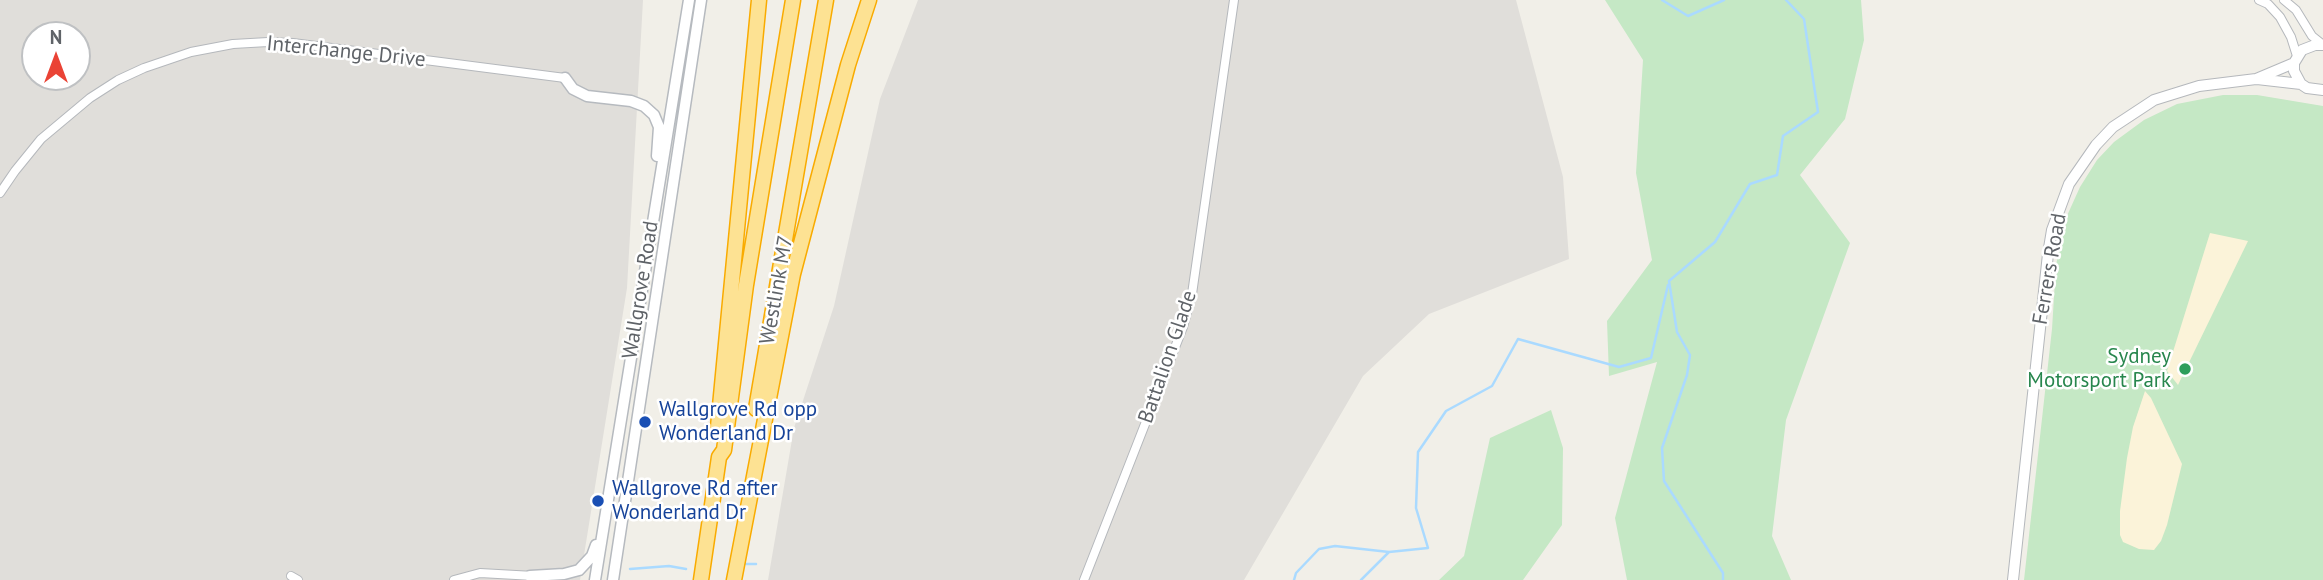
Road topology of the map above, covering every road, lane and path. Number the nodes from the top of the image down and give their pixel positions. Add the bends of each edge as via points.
1 (689, 0) edge
2 (701, 0) edge
3 (759, 0) edge
4 (793, 0) edge
5 (826, 0) edge
6 (869, 0) edge
7 (1234, 0) edge
8 (2259, 0) edge
9 (2284, 0) edge
10 (2323, 45) edge
11 (2295, 60) junction
12 (565, 78) joint
13 (2256, 79) junction
14 (2301, 84) junction
15 (2323, 90) edge
16 (3, 183) edge
17 (0, 193) edge
18 (653, 218) junction
19 (648, 251) junction
20 (663, 254) junction
21 (719, 457) junction
22 (604, 527) junction
23 (530, 576) junction
24 (454, 580) edge
25 (562, 580) edge
26 (595, 580) edge
27 (613, 580) edge
28 (701, 580) edge
29 (726, 580) edge
30 (734, 580) edge
31 (1084, 580) edge
32 (2013, 580) edge

1 - 18 main road, Wallgrove Road
2 - 20 main road, Wallgrove Road
3 - 21 highway via 716,449
4 - 21 highway, Westlink M7 via 724,450
5 - 29 highway, Westlink M7
6 - 30 highway via 790,288
7 - 31 street, Battalion Glade via 1192,294
8 - 11 street via 2280,18 2291,37
9 - 10 street
10 - 11 street, Ferrers Road via 2308,46
11 - 13 street, Ferrers Road
11 - 14 street
12 - 16 street, Interchange Drive via 293,43 233,44 170,58 118,80 41,139
12 - 18 main road via 579,93 638,103 654,115 659,127
13 - 14 street, Ferrers Road
13 - 32 street, Ferrers Road via 2199,86 2154,100 2113,127 2069,184 2048,254
14 - 15 street, Ferrers Road
16 - 17 street, Interchange Drive
18 - 19 main road, Wallgrove Road
19 - 20 main road
19 - 22 main road, Wallgrove Road
20 - 27 main road, Wallgrove Road
21 - 28 highway, Westlink M7
22 - 23 main road via 592,556 579,570
22 - 26 main road, Wallgrove Road
23 - 24 street via 480,573
23 - 25 street

